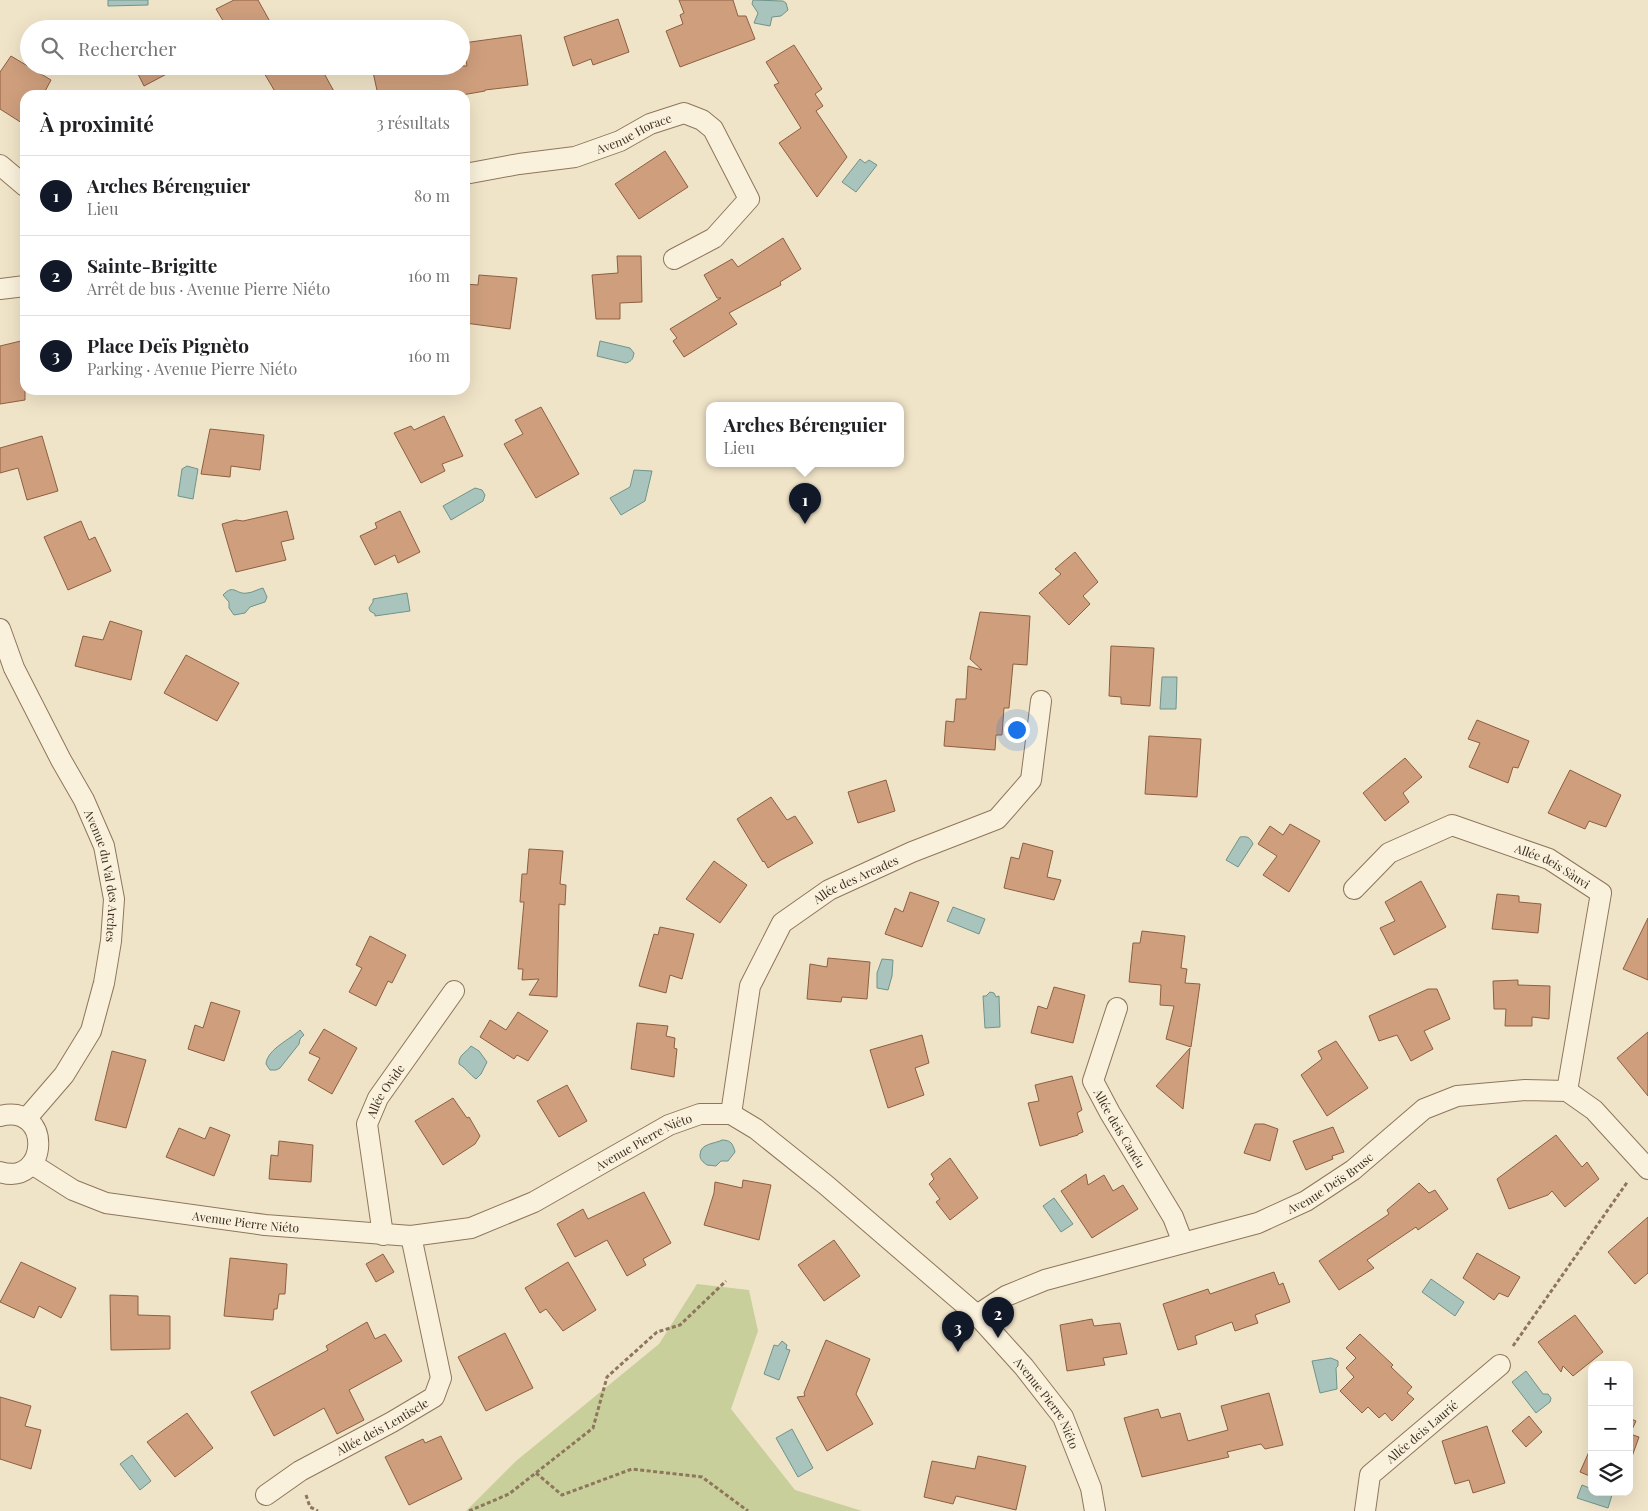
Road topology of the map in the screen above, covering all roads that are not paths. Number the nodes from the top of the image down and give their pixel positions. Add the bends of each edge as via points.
1 (0, 166) edge
2 (470, 173) edge
3 (20, 182) edge
4 (674, 259) dead end
5 (20, 287) edge
6 (0, 289) edge
7 (0, 628) edge
8 (1041, 701) dead end
9 (1354, 889) dead end
10 (454, 991) dead end
11 (1117, 1008) dead end
12 (1567, 1091) junction
13 (731, 1114) junction
14 (0, 1116) edge
15 (26, 1119) junction
16 (32, 1164) junction
17 (1645, 1165) edge
18 (0, 1172) edge
19 (383, 1235) junction
20 (411, 1236) junction
21 (1182, 1243) junction
22 (977, 1315) junction
23 (1500, 1365) road end
24 (266, 1495) dead end
25 (1095, 1511) edge
26 (1365, 1511) edge

1 - 3 street
2 - 4 street, Avenue Horace via 575,157 620,141 650,124 684,113 702,120 713,129 749,199 714,238
5 - 6 street
7 - 15 street, Avenue du Val des Arches via 14,668 84,800 104,846 114,899 104,983 91,1031 64,1075
8 - 13 street, Allée des Arcades via 1031,780 997,819 912,852 829,890 782,923 750,986
9 - 12 street, Allée deis Sàuvi via 1389,853 1452,825 1549,859 1601,893
10 - 19 street, Allée Ovide via 378,1098 366,1124
11 - 21 street, Allée deis Canéu via 1093,1081 1173,1216
12 - 17 street via 1594,1110
12 - 21 street, Avenue Deïs Brusc via 1525,1090 1457,1096 1424,1109 1353,1170 1306,1201 1258,1223
13 - 20 street, Avenue Pierre Niéto via 700,1114 668,1125 534,1202 471,1228
13 - 22 street, Avenue Pierre Niéto via 756,1129 826,1185
14 - 15 street via 17,1115
15 - 16 street via 34,1126 40,1145
16 - 18 street via 16,1173
16 - 19 street, Avenue Pierre Niéto via 73,1190 106,1204 265,1225
19 - 20 street, Avenue Pierre Niéto
20 - 24 street, Allée deis Lentiscle via 441,1378 434,1397 300,1470
21 - 22 street, Avenue Deïs Brusc via 1045,1280 1006,1296
22 - 25 street, Avenue Pierre Niéto via 1024,1367 1063,1418 1091,1488
23 - 26 street, Allée deis Laurié via 1370,1475

